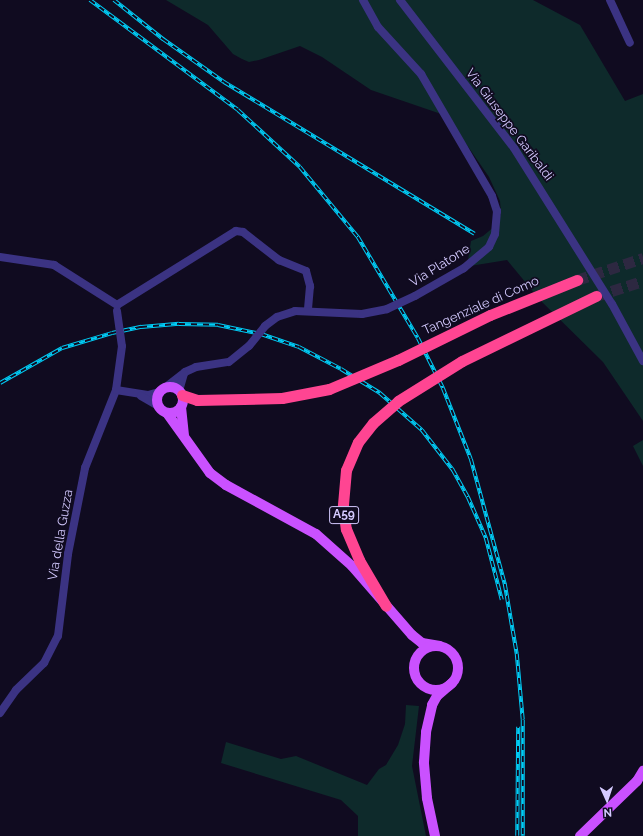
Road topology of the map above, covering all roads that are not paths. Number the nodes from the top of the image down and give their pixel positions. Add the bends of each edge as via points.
1 (363, 0) edge
2 (400, 0) edge
3 (610, 0) edge
4 (630, 43) dead end
5 (0, 257) edge
6 (577, 280) tunnel mouth
7 (596, 296) tunnel mouth
8 (117, 308) junction
9 (308, 311) junction
10 (643, 361) edge
11 (185, 372) junction
12 (116, 390) junction
13 (163, 390) junction
14 (181, 393) junction
15 (136, 394) junction
16 (158, 406) junction
17 (181, 408) junction
18 (167, 413) junction
19 (184, 435) junction
20 (386, 606) junction
21 (404, 628) junction
22 (440, 646) junction
23 (416, 660) junction
24 (421, 683) junction
25 (452, 683) junction
26 (0, 713) edge
27 (428, 721) junction
28 (643, 771) edge
29 (435, 836) edge
30 (580, 836) edge

1 - 9 street, Via Platone, bridge via 378,27 421,74 492,196 497,211 495,234 489,247 464,268 387,309 362,314
2 - 10 street, Via Giuseppe Garibaldi via 514,148 590,269
3 - 4 street
5 - 8 street via 54,265
6 - 14 highway, Tangenziale di Como, bridge via 490,315 398,360 329,389 282,398 197,400
7 - 20 highway, A59, bridge via 462,361 398,401 373,423 358,442 346,470 343,506 346,529 359,560
8 - 9 street via 236,231 243,232 279,260 306,271 310,286
8 - 12 street, Via della Guzza, bridge via 122,346
9 - 11 street, Via Platone, bridge via 277,317 265,326 249,346 229,362 196,366
11 - 13 street, Via Platone
11 - 14 street
12 - 15 street
12 - 26 street, Via della Guzza via 85,468 68,554 58,636 44,663 16,690
13 - 14 main road
13 - 15 street
13 - 16 main road via 156,399
14 - 17 main road
15 - 16 street
16 - 18 main road
17 - 18 main road
17 - 19 main road
18 - 19 main road
19 - 20 main road via 196,457 210,473 226,485 316,534 352,566
20 - 21 main road
21 - 22 main road via 422,643
21 - 23 main road via 414,646
22 - 23 main road via 423,650
22 - 25 main road via 456,658 458,671
23 - 24 main road via 415,672
24 - 25 main road via 426,687 440,689
24 - 27 main road via 428,696
25 - 27 main road via 437,696
27 - 29 main road via 424,762 427,798
28 - 30 main road via 637,781

